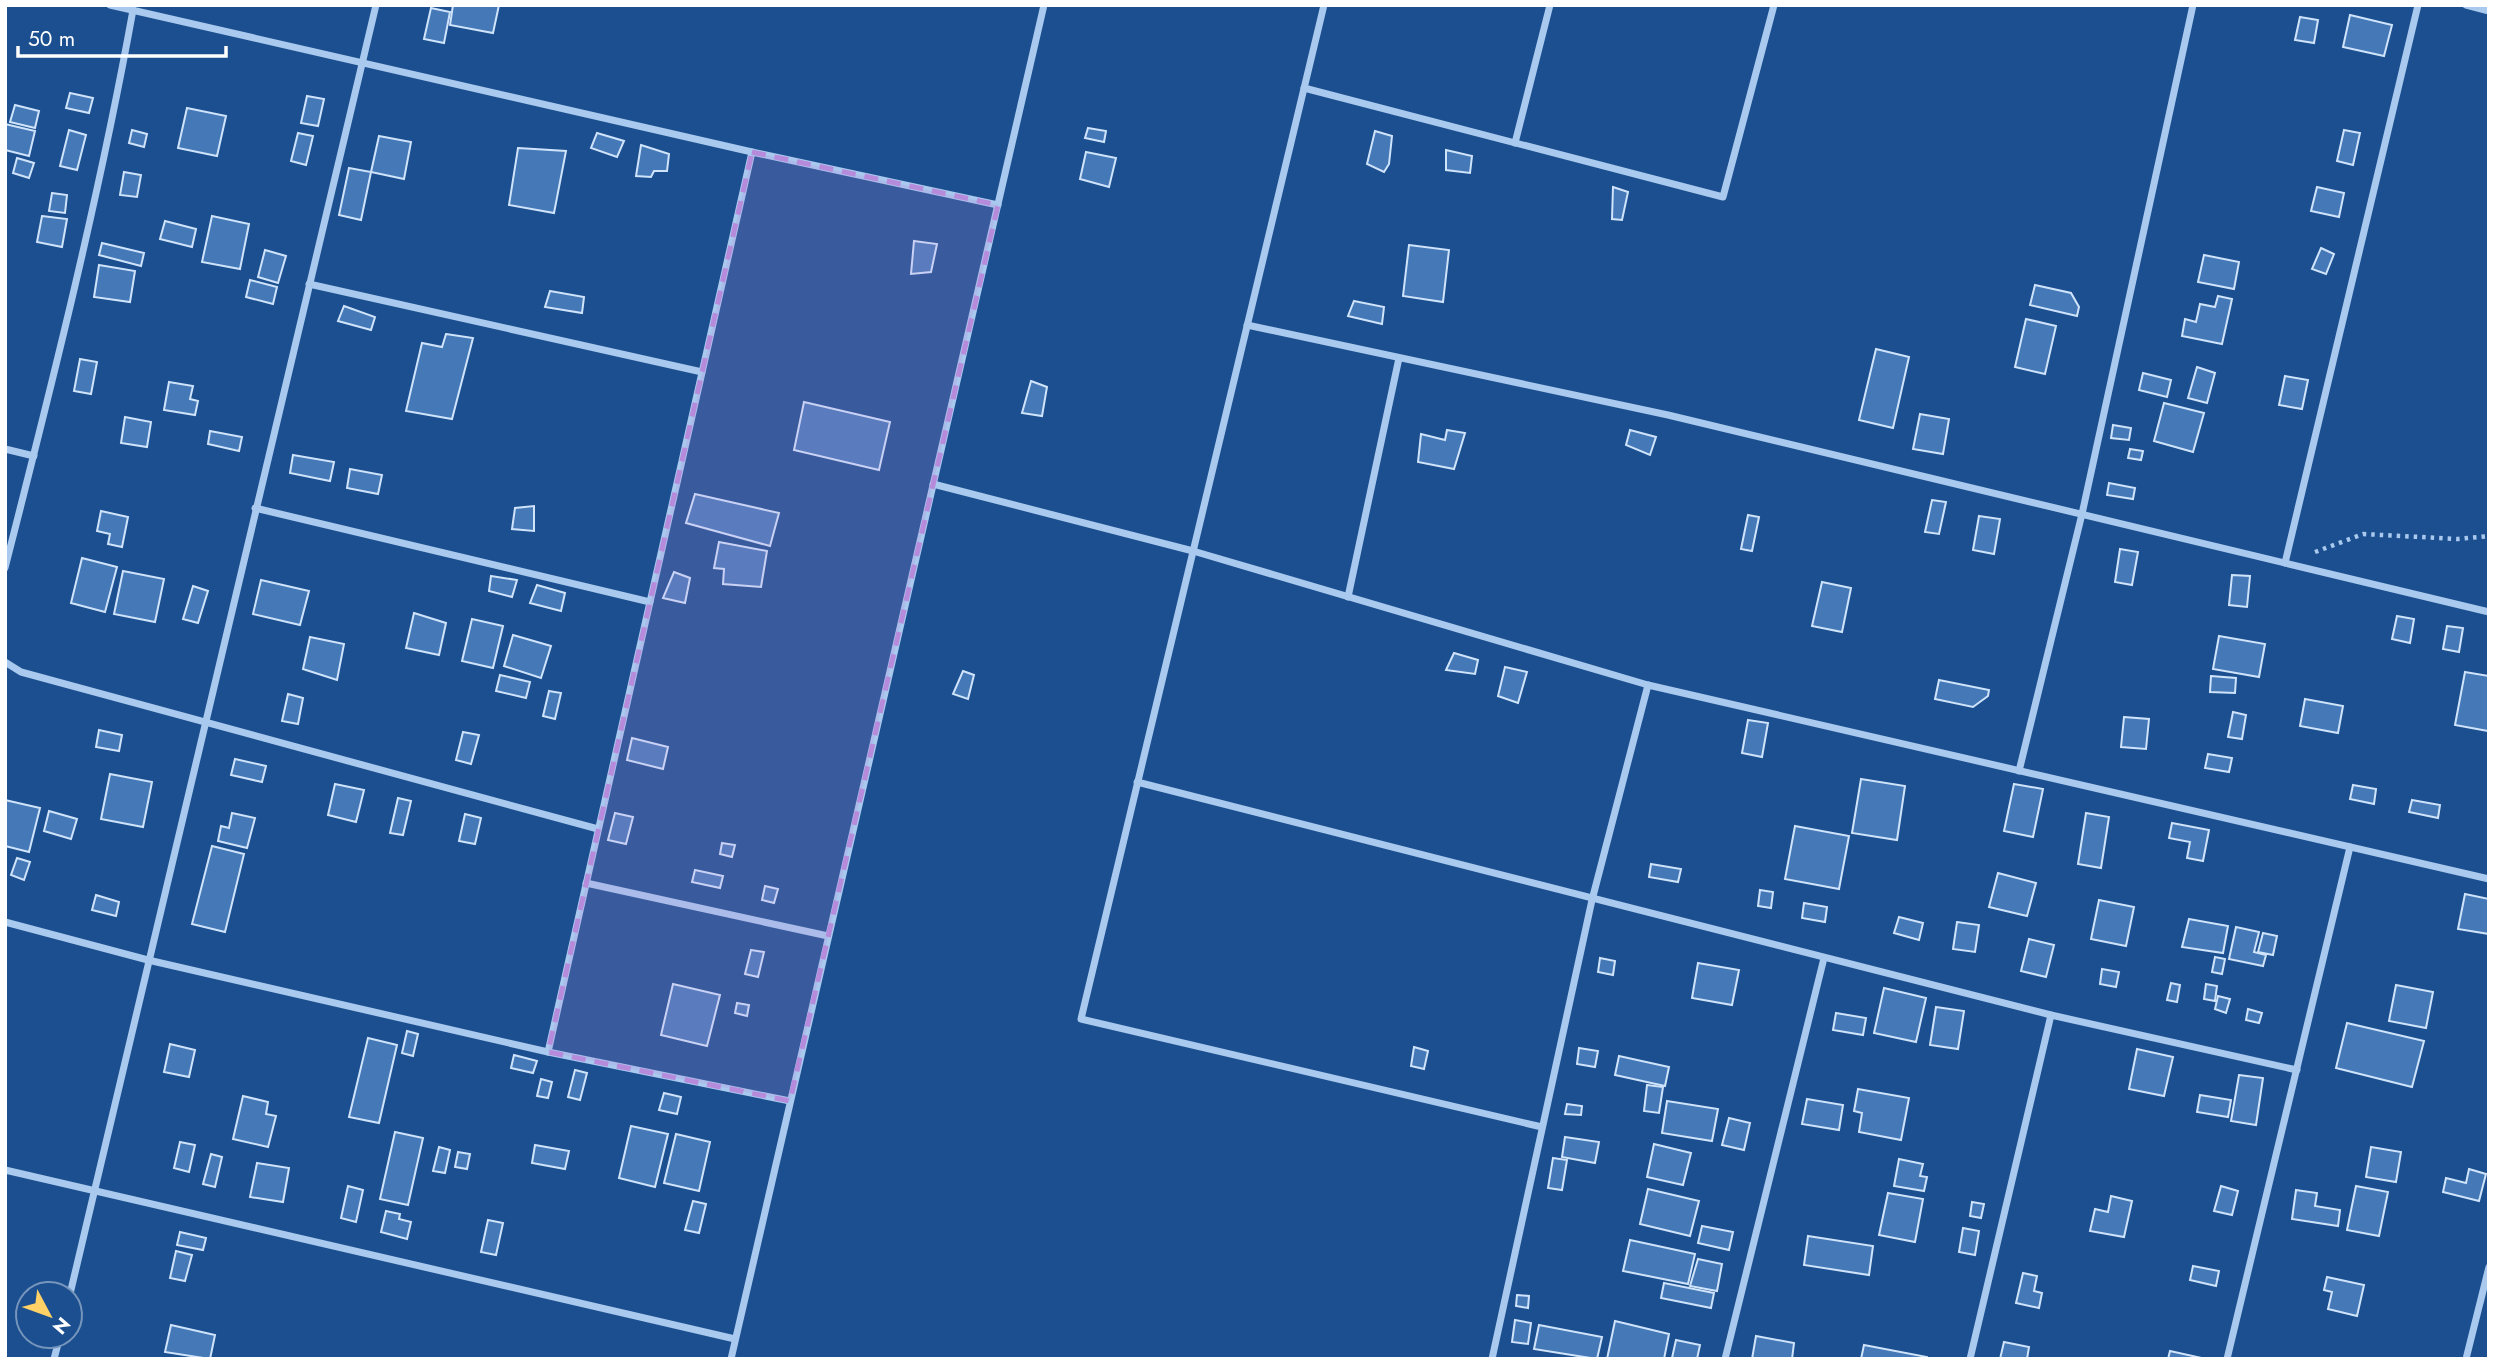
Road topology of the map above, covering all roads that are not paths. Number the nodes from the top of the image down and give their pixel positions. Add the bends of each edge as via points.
1 (110, 5) edge
2 (376, 5) edge
3 (1044, 5) edge
4 (1324, 5) edge
5 (1550, 5) edge
6 (1774, 5) edge
7 (2193, 5) edge
8 (2418, 5) edge
9 (2466, 5) edge
10 (133, 10) junction
11 (2489, 11) edge
12 (364, 62) junction
13 (1304, 88) junction
14 (1515, 143) junction
15 (752, 152) junction
16 (998, 205) junction
17 (310, 284) junction
18 (1247, 325) junction
19 (1399, 358) junction
20 (702, 372) junction
21 (5, 449) edge
22 (34, 456) junction
23 (933, 484) junction
24 (255, 509) junction
25 (2082, 514) junction
26 (1193, 551) junction
27 (2285, 563) junction
28 (5, 568) edge
29 (1348, 597) junction
30 (650, 602) junction
31 (2489, 612) edge
32 (5, 662) edge
33 (1648, 685) junction
34 (204, 722) junction
35 (2019, 771) junction
36 (1137, 782) junction
37 (598, 830) junction
38 (2350, 847) junction
39 (2489, 879) edge
40 (586, 883) junction
41 (1592, 900) junction
42 (5, 922) edge
43 (828, 936) junction
44 (1824, 958) junction
45 (148, 960) junction
46 (2051, 1015) junction
47 (548, 1052) junction
48 (2297, 1070) junction
49 (790, 1101) junction
50 (1542, 1127) junction
51 (5, 1170) edge
52 (93, 1191) junction
53 (2489, 1267) edge
54 (73, 1280) edge
55 (735, 1339) junction
56 (730, 1359) edge
57 (1492, 1359) edge
58 (1725, 1359) edge
59 (1970, 1359) edge
60 (2227, 1359) edge
61 (2466, 1359) edge

1 - 10 street
2 - 12 street
3 - 16 street
4 - 13 street
5 - 14 street
6 - 14 street via 1723,197
7 - 25 street
8 - 27 street
9 - 11 street
10 - 12 street
10 - 22 street via 118,95
12 - 15 street
12 - 17 street
13 - 14 street
13 - 18 street
15 - 16 street
15 - 20 street
16 - 23 street
17 - 20 street
17 - 24 street
18 - 19 street
18 - 26 street
19 - 25 street via 1668,415
19 - 29 street
20 - 30 street
21 - 22 street
22 - 28 street
23 - 26 street
23 - 43 street
24 - 30 street
24 - 34 street
25 - 27 street
25 - 35 street
26 - 29 street
26 - 36 street
27 - 31 street
29 - 33 street
30 - 37 street
32 - 34 street via 20,671
33 - 35 street
33 - 41 street
34 - 37 street
34 - 45 street
35 - 38 street
36 - 41 street
36 - 50 street via 1081,1019
37 - 40 street
38 - 39 street
38 - 48 street
40 - 43 street
40 - 47 street
41 - 44 street
41 - 50 street
42 - 45 street
43 - 49 street
44 - 46 street
44 - 58 street
45 - 47 street
45 - 52 street
46 - 48 street
46 - 59 street
47 - 49 street
48 - 60 street
49 - 55 street
50 - 57 street
51 - 52 street
52 - 54 street
52 - 55 street
53 - 61 street
55 - 56 street

